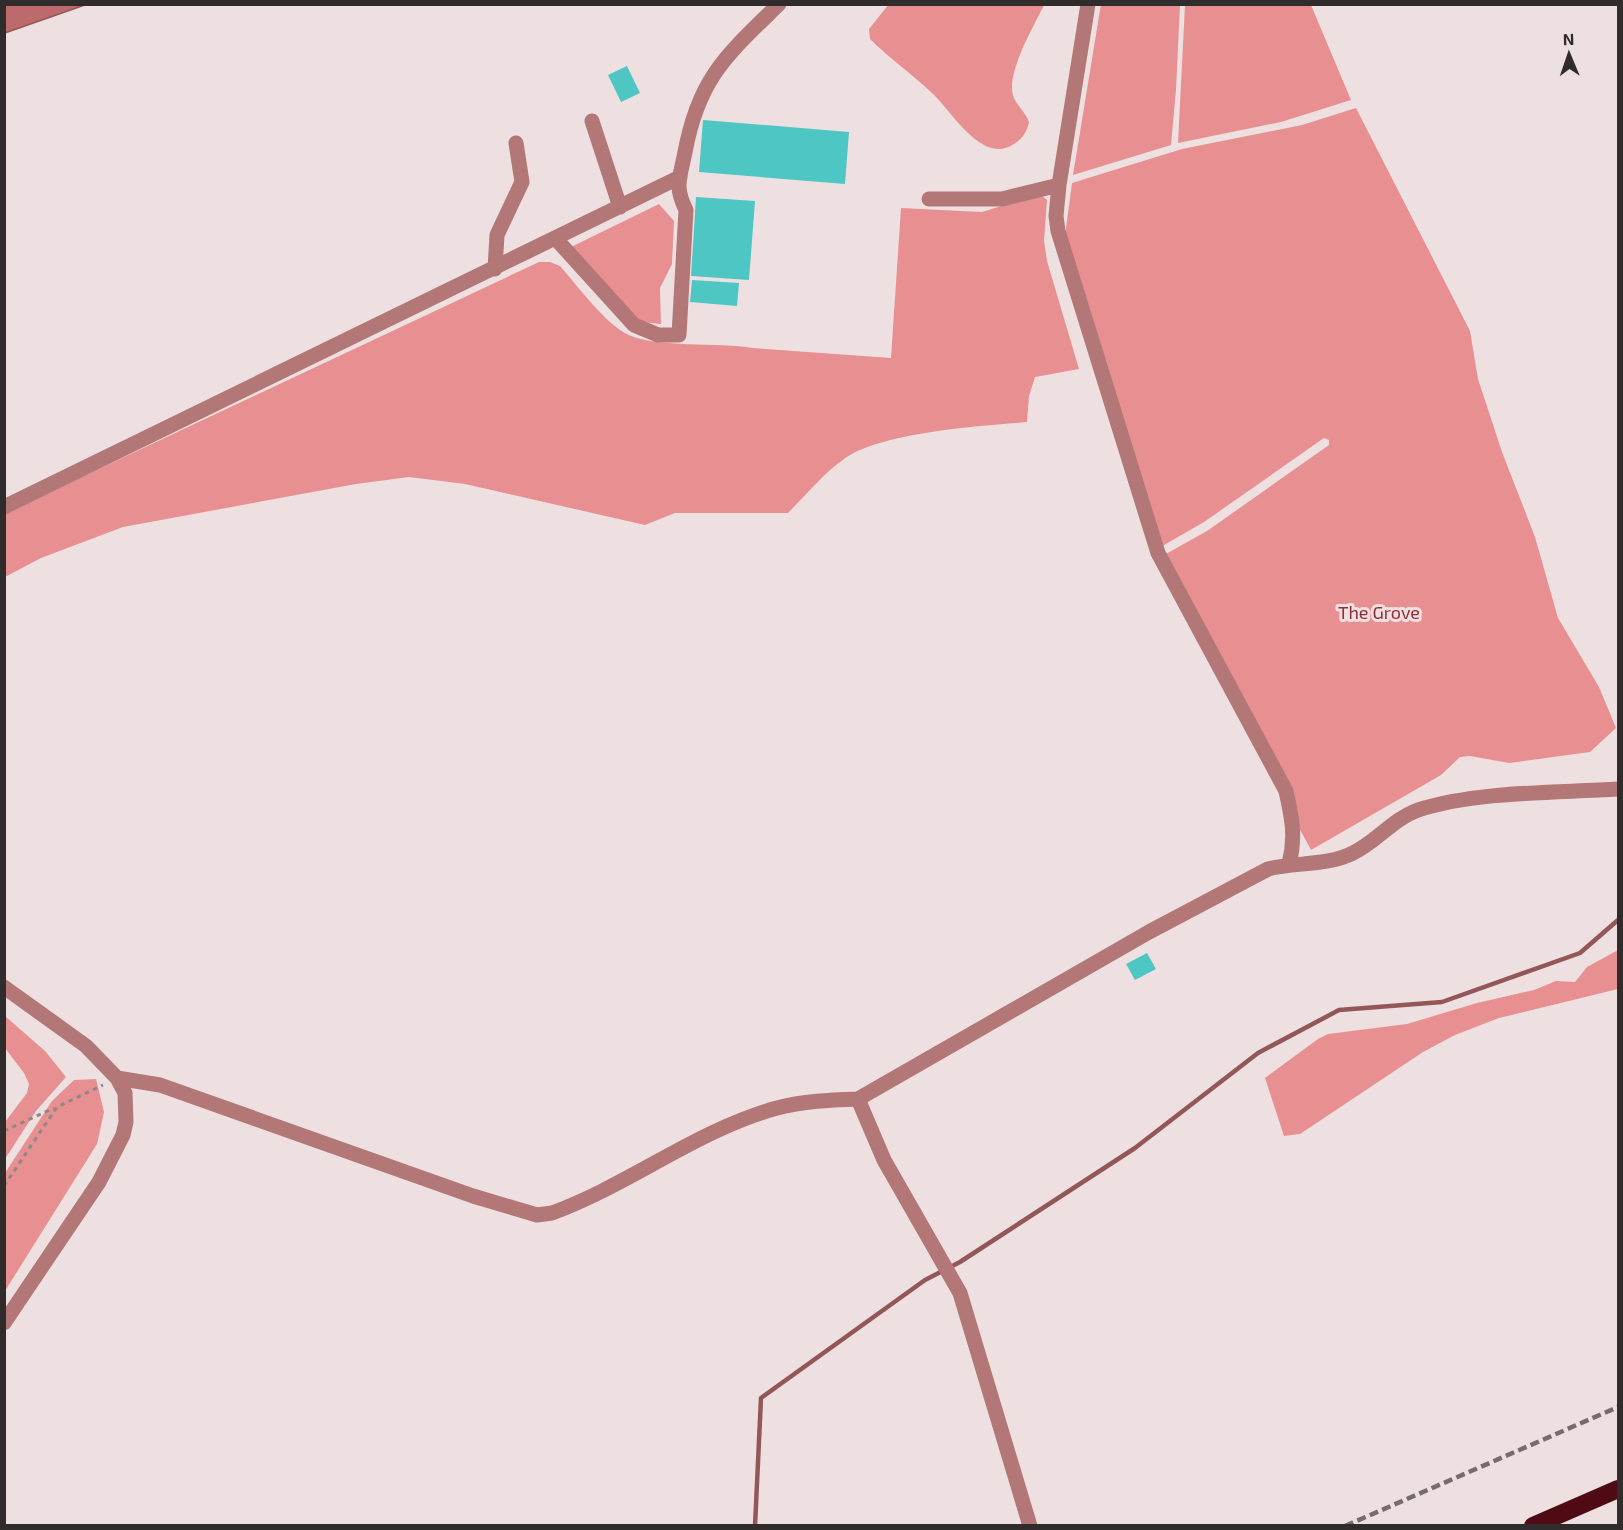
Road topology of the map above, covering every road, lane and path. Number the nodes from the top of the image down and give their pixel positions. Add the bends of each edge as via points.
1 (779, 4) edge
2 (1088, 4) edge
3 (592, 121) dead end
4 (516, 143) dead end
5 (680, 177) junction
6 (1059, 185) junction
7 (929, 199) dead end
8 (620, 207) junction
9 (556, 239) junction
10 (495, 269) junction
11 (4, 507) edge
12 (1618, 789) edge
13 (1289, 864) junction
14 (4, 987) edge
15 (117, 1078) junction
16 (858, 1099) junction
17 (57, 1107) junction
18 (4, 1131) edge
19 (4, 1186) edge
20 (4, 1323) edge
21 (1618, 1489) edge
22 (1030, 1526) edge
23 (1533, 1526) edge

1 - 5 lane via 724,57 705,86 688,132
2 - 6 lane
3 - 8 lane
4 - 10 lane via 522,182 497,235
5 - 8 lane
5 - 9 lane via 677,192 686,210 679,335 658,335 634,325
6 - 7 lane via 1002,199
6 - 13 lane via 1058,231 1158,553 1286,791 1294,828
8 - 9 lane
9 - 10 lane
10 - 11 lane
12 - 13 lane via 1442,804 1415,811 1353,853 1331,861
13 - 16 lane via 1268,869 1222,891
14 - 15 lane via 86,1046
15 - 16 lane via 160,1085 537,1215 567,1208 698,1141 767,1111 803,1102
15 - 17 path
15 - 20 lane via 125,1093 126,1122 119,1143 99,1182
16 - 22 lane via 884,1160 964,1306
17 - 18 path
17 - 19 path
21 - 23 highway

